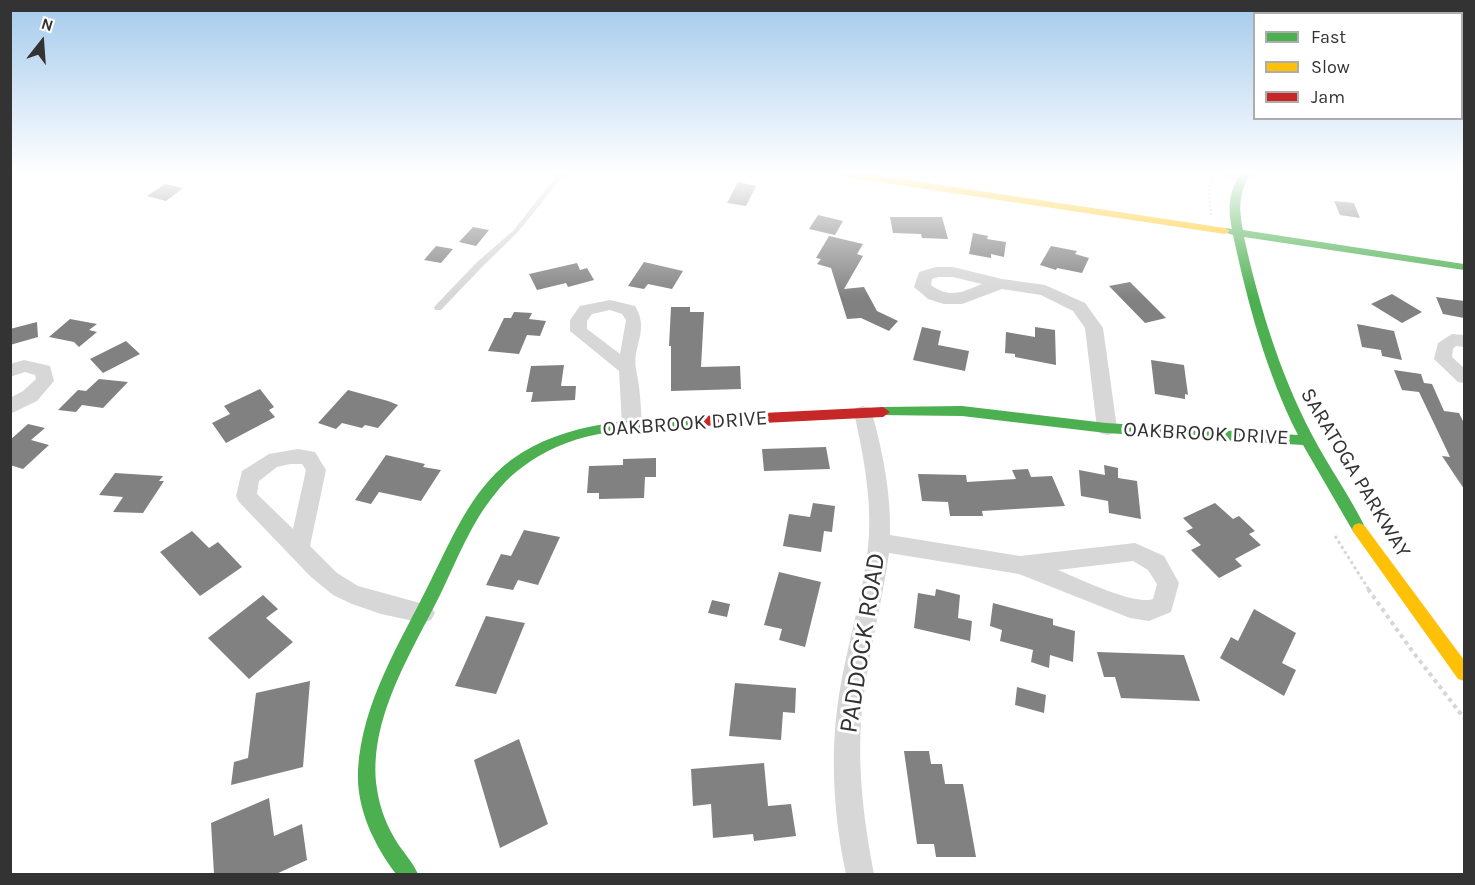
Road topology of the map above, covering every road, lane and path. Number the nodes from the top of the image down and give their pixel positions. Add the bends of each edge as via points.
1 (529, 215) edge
2 (1117, 215) edge
3 (1237, 215) edge
4 (1239, 234) junction
5 (1464, 267) edge
6 (1002, 284) dead end
7 (438, 308) dead end
8 (1464, 341) edge
9 (627, 368) dead end
10 (10, 371) edge
11 (1464, 377) edge
12 (10, 407) edge
13 (863, 413) junction
14 (632, 425) junction
15 (1107, 428) junction
16 (1305, 440) junction
17 (879, 542) junction
18 (299, 549) dead end
19 (1020, 565) junction
20 (423, 613) junction
21 (1464, 673) edge
22 (408, 874) edge
23 (860, 874) edge

1 - 7 lane
2 - 4 street
3 - 4 street, SARATOGA PARKWAY
4 - 5 street
4 - 16 street, SARATOGA PARKWAY via 1254,312 1272,370
6 - 15 street, OAKBROOK DRIVE via 1056,293 1088,317 1095,335
8 - 11 street via 1452,340 1444,347 1443,358
9 - 14 street
10 - 12 street via 24,366 44,370 45,381 30,396
13 - 14 street, OAKBROOK DRIVE
13 - 15 street, OAKBROOK DRIVE via 942,410
13 - 17 street, PADDOCK ROAD via 880,499
14 - 20 street, OAKBROOK DRIVE via 600,429 555,443 504,474 467,524
15 - 16 street, OAKBROOK DRIVE
16 - 21 street, SARATOGA PARKWAY via 1363,537
17 - 19 street
17 - 23 street, PADDOCK ROAD via 848,724 847,766
18 - 20 street via 330,580 356,596
19 - 19 street via 1130,608 1149,611 1163,605 1168,583 1156,563 1135,552
20 - 22 street, OAKBROOK DRIVE via 387,685 366,759 367,793 377,827 394,859

